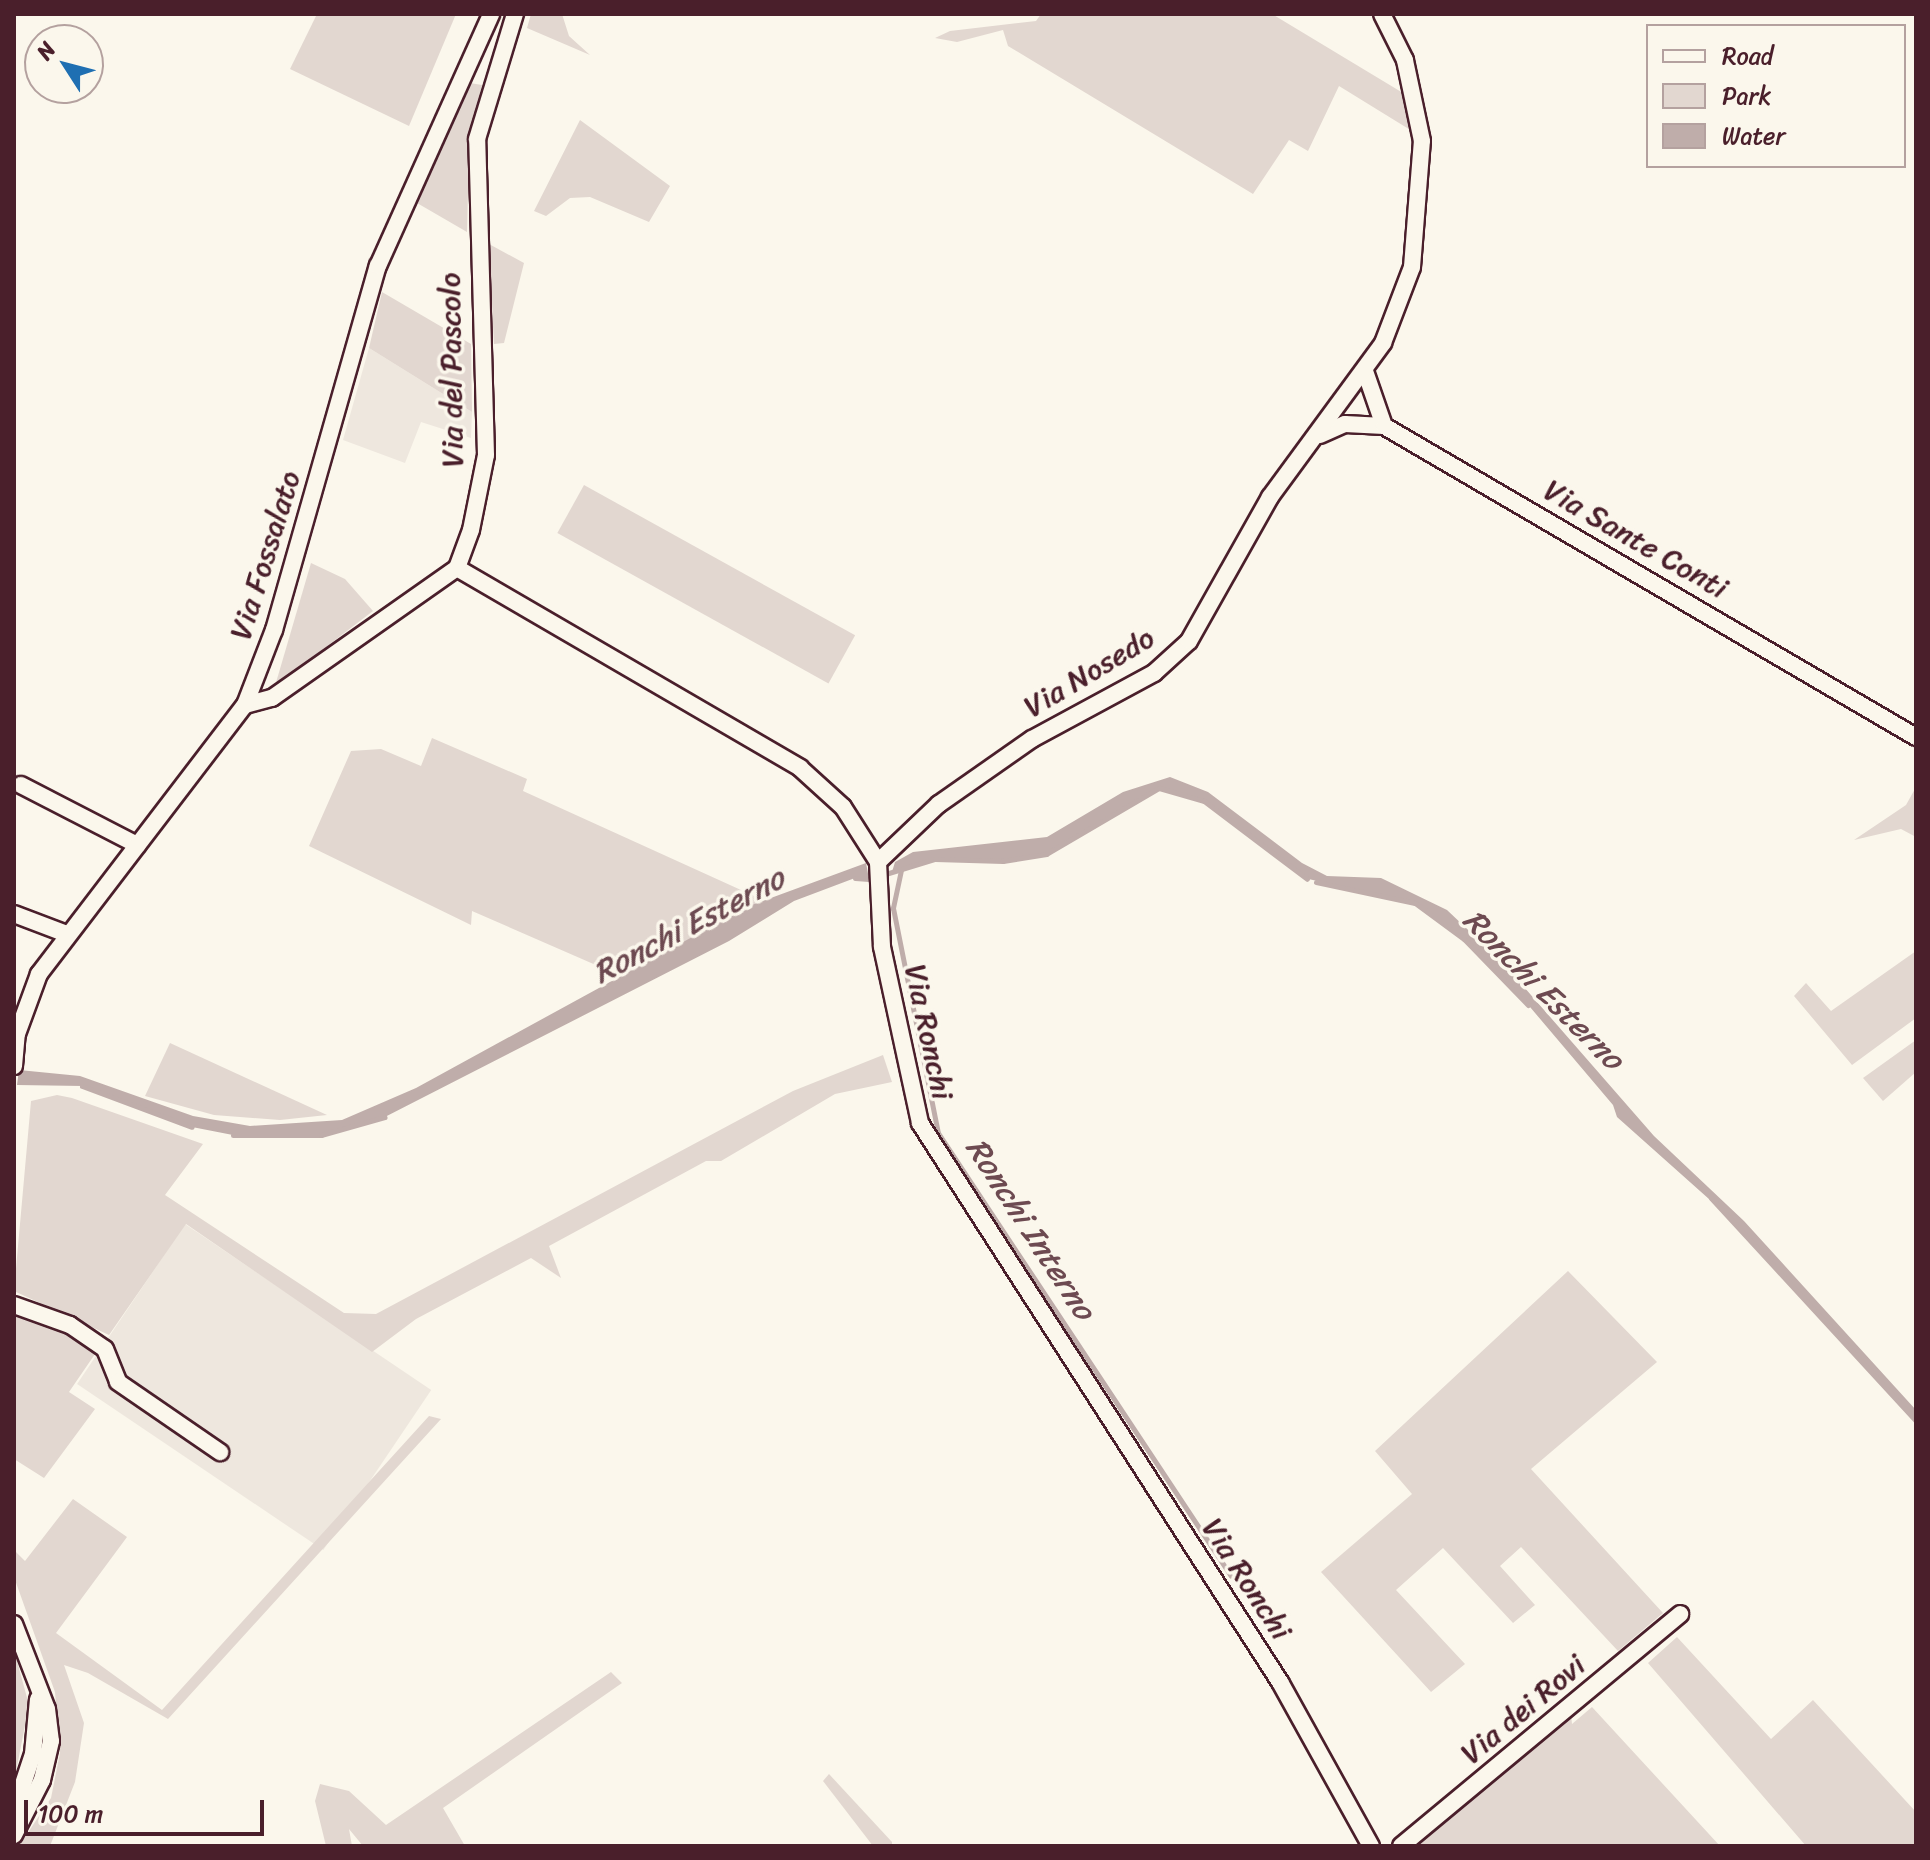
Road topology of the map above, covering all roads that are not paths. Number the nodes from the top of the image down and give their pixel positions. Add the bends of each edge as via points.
1 (491, 14) edge
2 (515, 14) edge
3 (1382, 14) edge
4 (1365, 371) junction
5 (1384, 426) junction
6 (1320, 435) junction
7 (457, 568) junction
8 (245, 705) junction
9 (1916, 737) edge
10 (21, 785) dead end
11 (137, 845) junction
12 (878, 862) junction
13 (14, 914) edge
14 (67, 934) junction
15 (14, 1066) edge
16 (14, 1305) edge
17 (220, 1452) dead end
18 (1680, 1614) dead end
19 (14, 1624) edge
20 (38, 1682) junction
21 (14, 1811) edge
22 (14, 1835) edge
23 (1371, 1846) edge
24 (1401, 1846) edge

1 - 8 street, Via Fossalato via 378,266 274,630
2 - 7 street, Via del Pascolo via 477,139 486,455 471,530
3 - 4 street, Via Nosedo via 1417,97 1422,141 1418,225 1405,294
4 - 5 street
4 - 6 street, Via Nosedo
5 - 6 street, Via Sante Conti via 1345,424
5 - 9 street, Via Sante Conti
6 - 12 street, Via Nosedo via 1270,497 1189,641 1154,673 1032,739 939,804
7 - 8 street via 272,698
7 - 12 street, Via Ronchi via 800,768 843,807
8 - 11 street, Via Fossalato
10 - 11 street
11 - 14 street, Via Fossalato
12 - 23 street, Via Ronchi via 877,912 885,963 920,1123 1280,1682
13 - 14 street
14 - 15 street, Via Fossalato via 27,999
16 - 17 street via 70,1325 105,1349 118,1382
18 - 24 street, Via dei Rovi
19 - 20 street
20 - 21 street via 33,1754
20 - 22 street via 51,1741 42,1780

